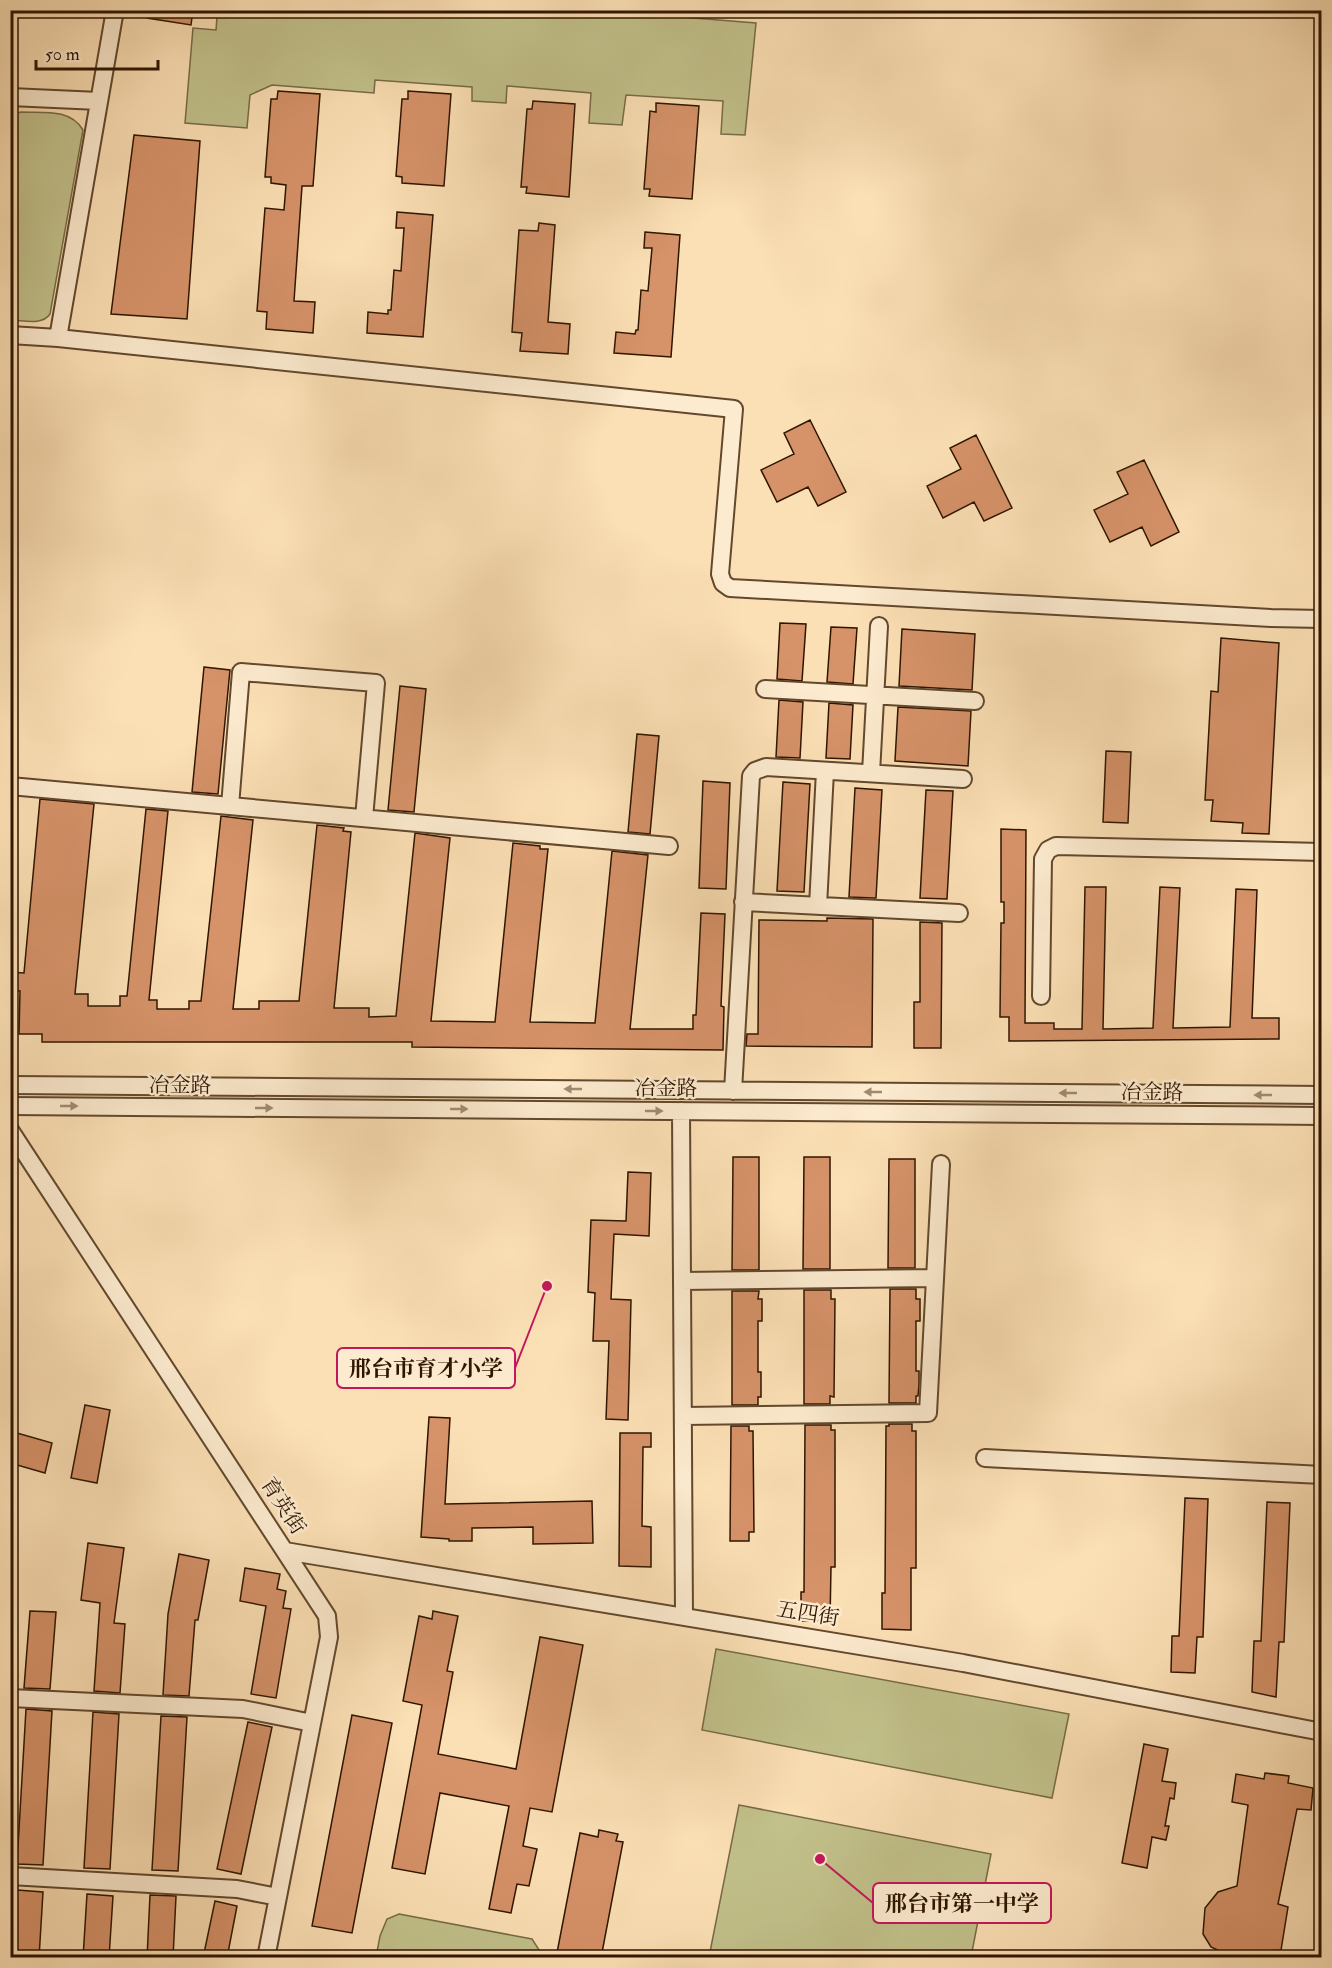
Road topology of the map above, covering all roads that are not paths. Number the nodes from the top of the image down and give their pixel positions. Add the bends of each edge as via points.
1 (115, 10) edge
2 (10, 97) edge
3 (99, 101) junction
4 (10, 335) edge
5 (58, 338) junction
6 (1322, 619) edge
7 (879, 626) dead end
8 (765, 689) dead end
9 (875, 695) junction
10 (975, 701) dead end
11 (825, 771) junction
12 (871, 773) junction
13 (963, 779) dead end
14 (10, 786) edge
15 (230, 806) junction
16 (364, 818) junction
17 (669, 846) dead end
18 (1322, 852) edge
19 (743, 902) junction
20 (818, 906) junction
21 (959, 913) dead end
22 (1041, 996) dead end
23 (10, 1085) edge
24 (733, 1091) junction
25 (1322, 1095) edge
26 (10, 1106) edge
27 (681, 1111) junction
28 (1322, 1116) edge
29 (10, 1130) edge
30 (940, 1164) dead end
31 (935, 1278) junction
32 (682, 1281) junction
33 (683, 1416) junction
34 (985, 1458) dead end
35 (1322, 1475) edge
36 (285, 1551) junction
37 (684, 1616) junction
38 (10, 1698) edge
39 (312, 1723) junction
40 (1322, 1732) edge
41 (10, 1876) edge
42 (278, 1897) junction
43 (266, 1958) edge

1 - 3 street
2 - 3 street
3 - 5 street
4 - 5 street
5 - 6 street via 734,409 720,574 730,588
7 - 9 street
8 - 9 street
9 - 10 street
9 - 12 street
11 - 12 street
11 - 19 street via 766,767 751,776
11 - 20 street
12 - 13 street
14 - 15 street
15 - 16 street
15 - 16 street via 241,672 376,683
16 - 17 street
18 - 22 street via 1056,846 1048,850 1043,859
19 - 20 street
19 - 24 street
20 - 21 street
24 -> 23 street, 冶金路
25 -> 24 street, 冶金路
26 -> 27 street, 冶金路
27 - 28 street, 冶金路
27 - 32 street
29 - 36 street, 育英街
30 - 31 street
31 - 32 street
31 - 33 street via 928,1413
32 - 33 street
33 - 37 street
34 - 35 street
36 - 37 street, 五四街
36 - 39 street, 育英街 via 327,1616 329,1626
37 - 40 street, 五四街 via 963,1663
38 - 39 street via 243,1709
39 - 42 street, 育英街
41 - 42 street via 237,1889
42 - 43 street, 育英街

